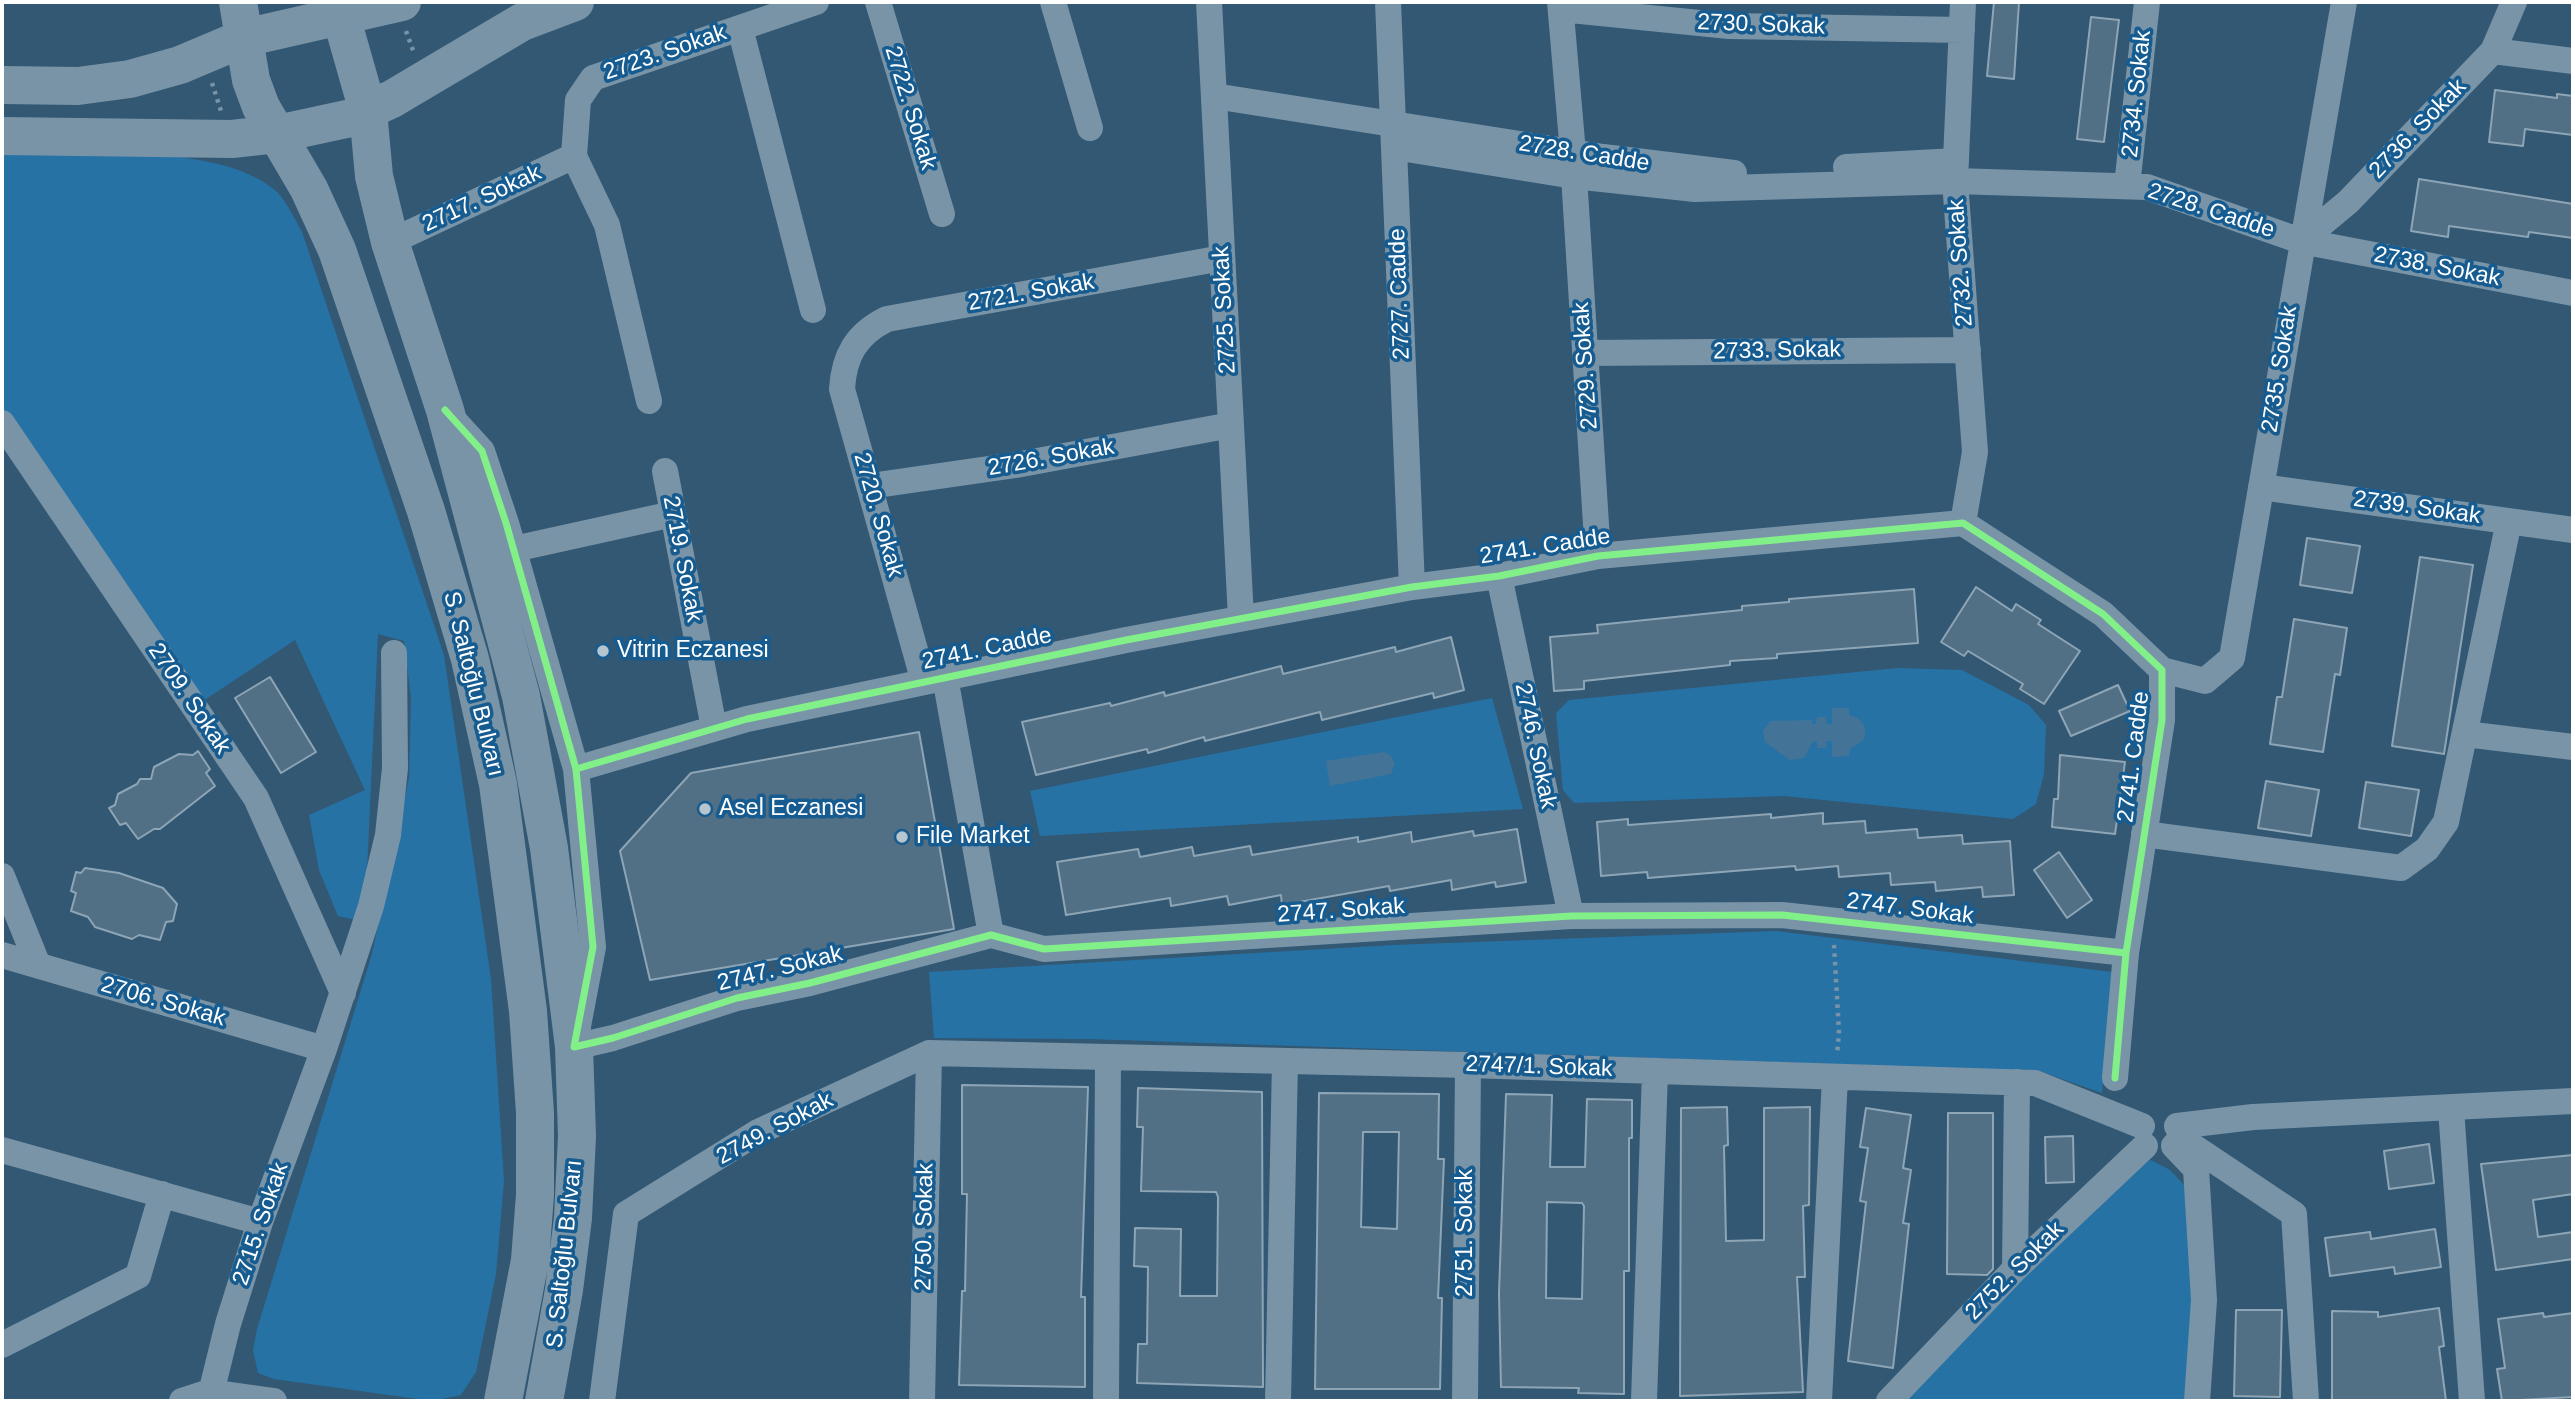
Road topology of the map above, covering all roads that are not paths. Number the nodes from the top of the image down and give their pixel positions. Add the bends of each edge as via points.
1 (575, 2) edge
2 (816, 2) edge
3 (878, 2) edge
4 (1053, 2) edge
5 (1209, 2) edge
6 (1388, 2) edge
7 (1962, 2) edge
8 (2147, 2) edge
9 (2344, 2) edge
10 (2514, 2) edge
11 (1561, 5) edge
12 (339, 8) edge
13 (402, 11) edge
14 (241, 20) edge
15 (740, 28) junction
16 (1962, 30) junction
17 (2493, 51) junction
18 (2573, 61) edge
19 (2, 85) edge
20 (1214, 96) junction
21 (368, 111) junction
22 (1090, 128) dead end
23 (277, 134) junction
24 (1394, 135) junction
25 (2, 136) edge
26 (573, 156) junction
27 (1573, 164) junction
28 (1956, 171) junction
29 (2127, 186) junction
30 (942, 214) dead end
31 (2301, 241) junction
32 (390, 242) junction
33 (1222, 258) junction
34 (2573, 293) edge
35 (813, 310) dead end
36 (851, 349) joint
37 (1968, 349) junction
38 (1586, 353) junction
39 (649, 401) dead end
40 (445, 410) junction
41 (2, 423) edge
42 (1231, 425) junction
43 (665, 471) dead end
44 (870, 486) junction
45 (2261, 487) junction
46 (673, 514) junction
47 (2509, 521) junction
48 (1963, 523) junction
49 (2573, 530) edge
50 (514, 549) junction
51 (1598, 556) junction
52 (1499, 576) junction
53 (1412, 587) junction
54 (1241, 618) junction
55 (394, 653) dead end
56 (2162, 670) junction
57 (935, 680) junction
58 (714, 728) junction
59 (2465, 734) junction
60 (2573, 747) edge
61 (576, 769) junction
62 (2144, 834) junction
63 (2, 876) edge
64 (1570, 916) junction
65 (991, 934) junction
66 (2126, 953) junction
67 (2, 955) edge
68 (37, 965) junction
69 (343, 993) junction
70 (574, 1046) junction
71 (324, 1049) junction
72 (929, 1053) junction
73 (1108, 1057) junction
74 (1285, 1061) junction
75 (1468, 1065) junction
76 (1655, 1071) junction
77 (1835, 1077) junction
78 (2115, 1078) dead end
79 (2017, 1082) junction
80 (2573, 1101) edge
81 (2451, 1109) junction
82 (2143, 1136) junction
83 (2176, 1136) junction
84 (2, 1150) edge
85 (162, 1194) junction
86 (260, 1222) junction
87 (2015, 1269) junction
88 (2, 1345) edge
89 (210, 1396) edge
90 (182, 1401) edge
91 (274, 1401) edge
92 (503, 1401) edge
93 (544, 1401) edge
94 (602, 1401) edge
95 (922, 1401) edge
96 (1106, 1401) edge
97 (1279, 1401) edge
98 (1465, 1401) edge
99 (1644, 1401) edge
100 (1819, 1401) edge
101 (1889, 1401) edge
102 (2197, 1401) edge
103 (2306, 1401) edge
104 (2472, 1401) edge

1 - 21 main road via 522,22
2 - 15 street, 2723. Sokak
3 - 30 street, 2722. Sokak
4 - 22 street
5 - 20 street, 2725. Sokak
6 - 24 street, 2727. Cadde
7 - 16 street, 2732. Sokak
8 - 29 street, 2734. Sokak
9 - 31 street, 2735. Sokak
10 - 17 street, 2736. Sokak
11 - 16 street, 2730. Sokak via 1729,26
11 - 27 street, 2729. Sokak
12 - 13 main road
12 - 14 main road via 294,24
12 - 21 main road, S. Saltoğlu Bulvarı
14 - 19 main road via 180,65 130,79 78,86
14 - 23 main road, S. Saltoğlu Bulvarı via 251,80
15 - 26 street, 2723. Sokak via 593,78 579,100
15 - 35 street
16 - 28 street, 2732. Sokak
17 - 18 street
17 - 31 street, 2736. Sokak via 2348,202
20 - 24 street, 2728. Cadde
20 - 33 street, 2725. Sokak
21 - 23 main road
21 - 32 main road, S. Saltoğlu Bulvarı via 374,176
23 - 25 main road via 232,139
23 - 92 main road, S. Saltoğlu Bulvarı via 318,206 341,262 452,595 498,784 528,1011 536,1161 530,1260
24 - 27 street, 2728. Cadde
24 - 53 street, 2727. Cadde
26 - 32 street, 2717. Sokak
26 - 39 street via 607,225
27 - 28 street, 2728. Cadde via 1695,189 1737,190
27 - 38 street, 2729. Sokak
28 - 29 street, 2728. Cadde
28 - 37 street, 2732. Sokak
29 - 31 street, 2728. Cadde via 2147,187
31 - 34 street, 2738. Sokak
31 - 45 street, 2735. Sokak
32 - 40 main road, S. Saltoğlu Bulvarı
33 - 36 street, 2721. Sokak via 887,319 867,331
33 - 42 street, 2725. Sokak
36 - 44 street, 2720. Sokak via 842,389
37 - 38 street, 2733. Sokak
37 - 48 street, 2732. Sokak via 1975,452
38 - 51 street, 2729. Sokak
40 - 50 street via 482,451
40 - 70 main road, S. Saltoğlu Bulvarı via 521,696 549,848
41 - 69 street, 2709. Sokak via 256,798
42 - 44 street, 2726. Sokak via 1016,465
42 - 54 street, 2725. Sokak
43 - 46 street, 2719. Sokak
44 - 57 street, 2720. Sokak
45 - 47 street, 2739. Sokak
45 - 56 street, 2735. Sokak via 2232,658 2205,681
46 - 50 street
46 - 58 street, 2719. Sokak
47 - 49 street, 2739. Sokak
47 - 59 street
48 - 51 street, 2741. Cadde
48 - 56 street, 2741. Cadde via 2103,614
50 - 61 street
51 - 52 street, 2741. Cadde
52 - 53 street, 2741. Cadde
52 - 64 street, 2746. Sokak
53 - 54 street, 2741. Cadde
54 - 57 street, 2741. Cadde
55 - 69 street, 2715. Sokak via 395,768 388,835
56 - 62 street, 2741. Cadde via 2162,720
57 - 58 street, 2741. Cadde
57 - 65 street, 2720. Sokak
58 - 61 street, 2741. Cadde
59 - 60 street
59 - 62 street via 2446,822 2427,849 2401,868
61 - 70 street via 593,947
62 - 66 street, 2741. Cadde
63 - 68 street
64 - 65 street, 2747. Sokak via 1044,949
64 - 66 street, 2747. Sokak via 1782,915
65 - 70 street, 2747. Sokak via 810,984 737,998
66 - 78 street, 2741. Cadde
67 - 68 street, 2706. Sokak
68 - 71 street, 2706. Sokak
69 - 71 street, 2715. Sokak
70 - 93 main road, S. Saltoğlu Bulvarı via 577,1136 573,1217
71 - 86 street, 2715. Sokak
72 - 73 street, 2747/1. Sokak
72 - 94 street, 2749. Sokak via 758,1132 626,1214
72 - 95 street, 2750. Sokak
73 - 74 street, 2747/1. Sokak
73 - 96 street
74 - 75 street, 2747/1. Sokak
74 - 97 street
75 - 76 street, 2747/1. Sokak
75 - 98 street, 2751. Sokak
76 - 77 street, 2747/1. Sokak
76 - 99 street
77 - 79 street, 2747/1. Sokak
77 - 100 street
79 - 82 street, 2747/1. Sokak via 2035,1083
79 - 87 street
80 - 81 street
81 - 83 street via 2253,1117
81 - 104 street
82 - 83 street via 2146,1120 2160,1116
82 - 87 street, 2752. Sokak
83 - 102 street via 2196,1169 2204,1300
83 - 103 street via 2294,1214
84 - 85 street
85 - 86 street
85 - 88 street via 138,1276
86 - 89 street, 2715. Sokak
87 - 101 street, 2752. Sokak
89 - 90 street
89 - 91 street

